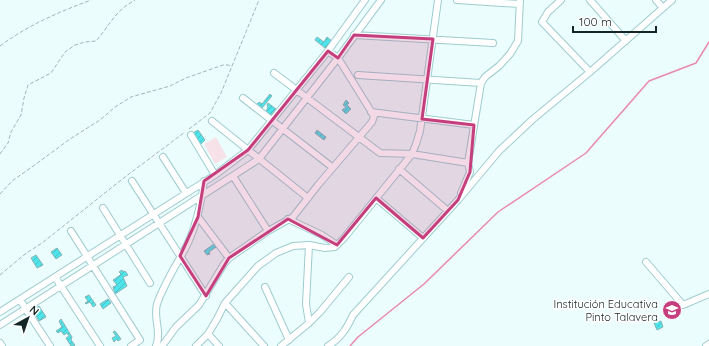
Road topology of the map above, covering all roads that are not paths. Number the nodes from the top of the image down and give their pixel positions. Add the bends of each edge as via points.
1 (365, 0) edge
2 (381, 0) edge
3 (438, 0) edge
4 (457, 0) edge
5 (561, 0) edge
6 (590, 0) edge
7 (656, 0) edge
8 (672, 0) edge
9 (519, 2) edge
10 (663, 8) junction
11 (354, 35) junction
12 (433, 39) junction
13 (626, 41) junction
14 (493, 43) dead end
15 (328, 51) junction
16 (338, 58) junction
17 (590, 72) junction
18 (274, 73) dead end
19 (358, 75) dead end
20 (427, 80) junction
21 (481, 83) junction
22 (296, 90) junction
23 (243, 98) dead end
24 (306, 98) junction
25 (371, 112) junction
26 (422, 119) junction
27 (272, 120) junction
28 (212, 121) dead end
29 (474, 125) junction
30 (283, 129) junction
31 (191, 135) dead end
32 (359, 138) junction
33 (248, 150) junction
34 (412, 154) junction
35 (163, 157) dead end
36 (259, 159) junction
37 (468, 163) junction
38 (332, 167) junction
39 (399, 169) junction
40 (215, 175) junction
41 (233, 176) junction
42 (132, 181) dead end
43 (204, 181) junction
44 (186, 193) junction
45 (202, 196) junction
46 (308, 198) junction
47 (376, 198) junction
48 (458, 200) junction
49 (103, 208) dead end
50 (448, 211) junction
51 (153, 214) junction
52 (198, 216) junction
53 (288, 219) junction
54 (159, 223) junction
55 (268, 230) junction
56 (71, 231) dead end
57 (120, 235) junction
58 (423, 238) junction
59 (126, 244) junction
60 (337, 245) junction
61 (309, 246) junction
62 (87, 256) junction
63 (180, 256) junction
64 (229, 258) junction
65 (646, 262) dead end
66 (93, 266) junction
67 (55, 277) junction
68 (349, 277) dead end
69 (150, 282) dead end
70 (61, 286) junction
71 (264, 287) dead end
72 (709, 294) edge
73 (206, 296) junction
74 (20, 300) junction
75 (225, 303) junction
76 (26, 309) junction
77 (0, 312) edge
78 (309, 323) junction
79 (0, 325) edge
80 (208, 334) junction
81 (289, 340) junction
82 (0, 343) edge
83 (709, 344) edge
84 (2, 346) edge
85 (50, 346) edge
86 (100, 346) edge
87 (131, 346) edge
88 (156, 346) edge
89 (162, 346) edge
90 (196, 346) edge
91 (219, 346) edge
92 (264, 346) edge
93 (281, 346) edge
94 (328, 346) edge
95 (706, 346) edge

1 - 15 street
2 - 11 street
3 - 12 street
4 - 9 street
5 - 17 street via 542,22
6 - 13 street
7 - 10 street
8 - 10 street
9 - 21 street via 518,41 510,54
10 - 13 street
11 - 12 street
11 - 16 street
12 - 14 street
12 - 20 street
13 - 17 street
15 - 16 street
15 - 22 street
16 - 24 street
16 - 25 street
17 - 48 street via 499,151
18 - 22 street
19 - 20 street
20 - 21 street
20 - 26 street
21 - 29 street
22 - 24 street
22 - 27 street
23 - 27 street
24 - 30 street
24 - 32 street
25 - 26 street
25 - 32 street via 374,116 372,122
26 - 29 street
26 - 34 street
27 - 30 street
27 - 33 street
28 - 33 street
29 - 37 street
30 - 36 street
30 - 38 street
31 - 40 street
32 - 34 street via 380,153
32 - 38 street
33 - 36 street
33 - 40 street
34 - 37 street
34 - 39 street
35 - 44 street
36 - 41 street
36 - 46 street
37 - 48 street via 470,172
38 - 46 street
39 - 47 street
39 - 50 street
40 - 43 street
41 - 45 street
41 - 55 street
42 - 51 street
43 - 44 street
43 - 45 street
44 - 51 street
45 - 52 street
45 - 54 street
46 - 53 street via 293,217
47 - 58 street
47 - 60 street
48 - 50 street
49 - 57 street
50 - 58 street
51 - 54 street
51 - 57 street
52 - 63 street
52 - 64 street
53 - 55 street
53 - 60 street
54 - 59 street
54 - 63 street
55 - 64 street
56 - 62 street
57 - 59 street
57 - 62 street
58 - 94 street via 353,315 345,331
59 - 66 street
59 - 69 street
60 - 61 street via 324,248
61 - 75 street via 293,246 258,266
61 - 78 street via 306,304
62 - 66 street
62 - 67 street
63 - 73 street
63 - 88 street via 156,307 159,338
64 - 73 street
65 - 72 street via 682,304
66 - 70 street
66 - 87 street via 140,340
67 - 70 street
67 - 74 street
68 - 78 street
70 - 76 street
70 - 86 street
71 - 81 street
73 - 89 street via 176,327
74 - 76 street
74 - 77 street
75 - 80 street
75 - 92 street
76 - 79 street
76 - 85 street
78 - 81 street
80 - 90 street
80 - 91 street
81 - 93 street
82 - 84 street
83 - 95 street

